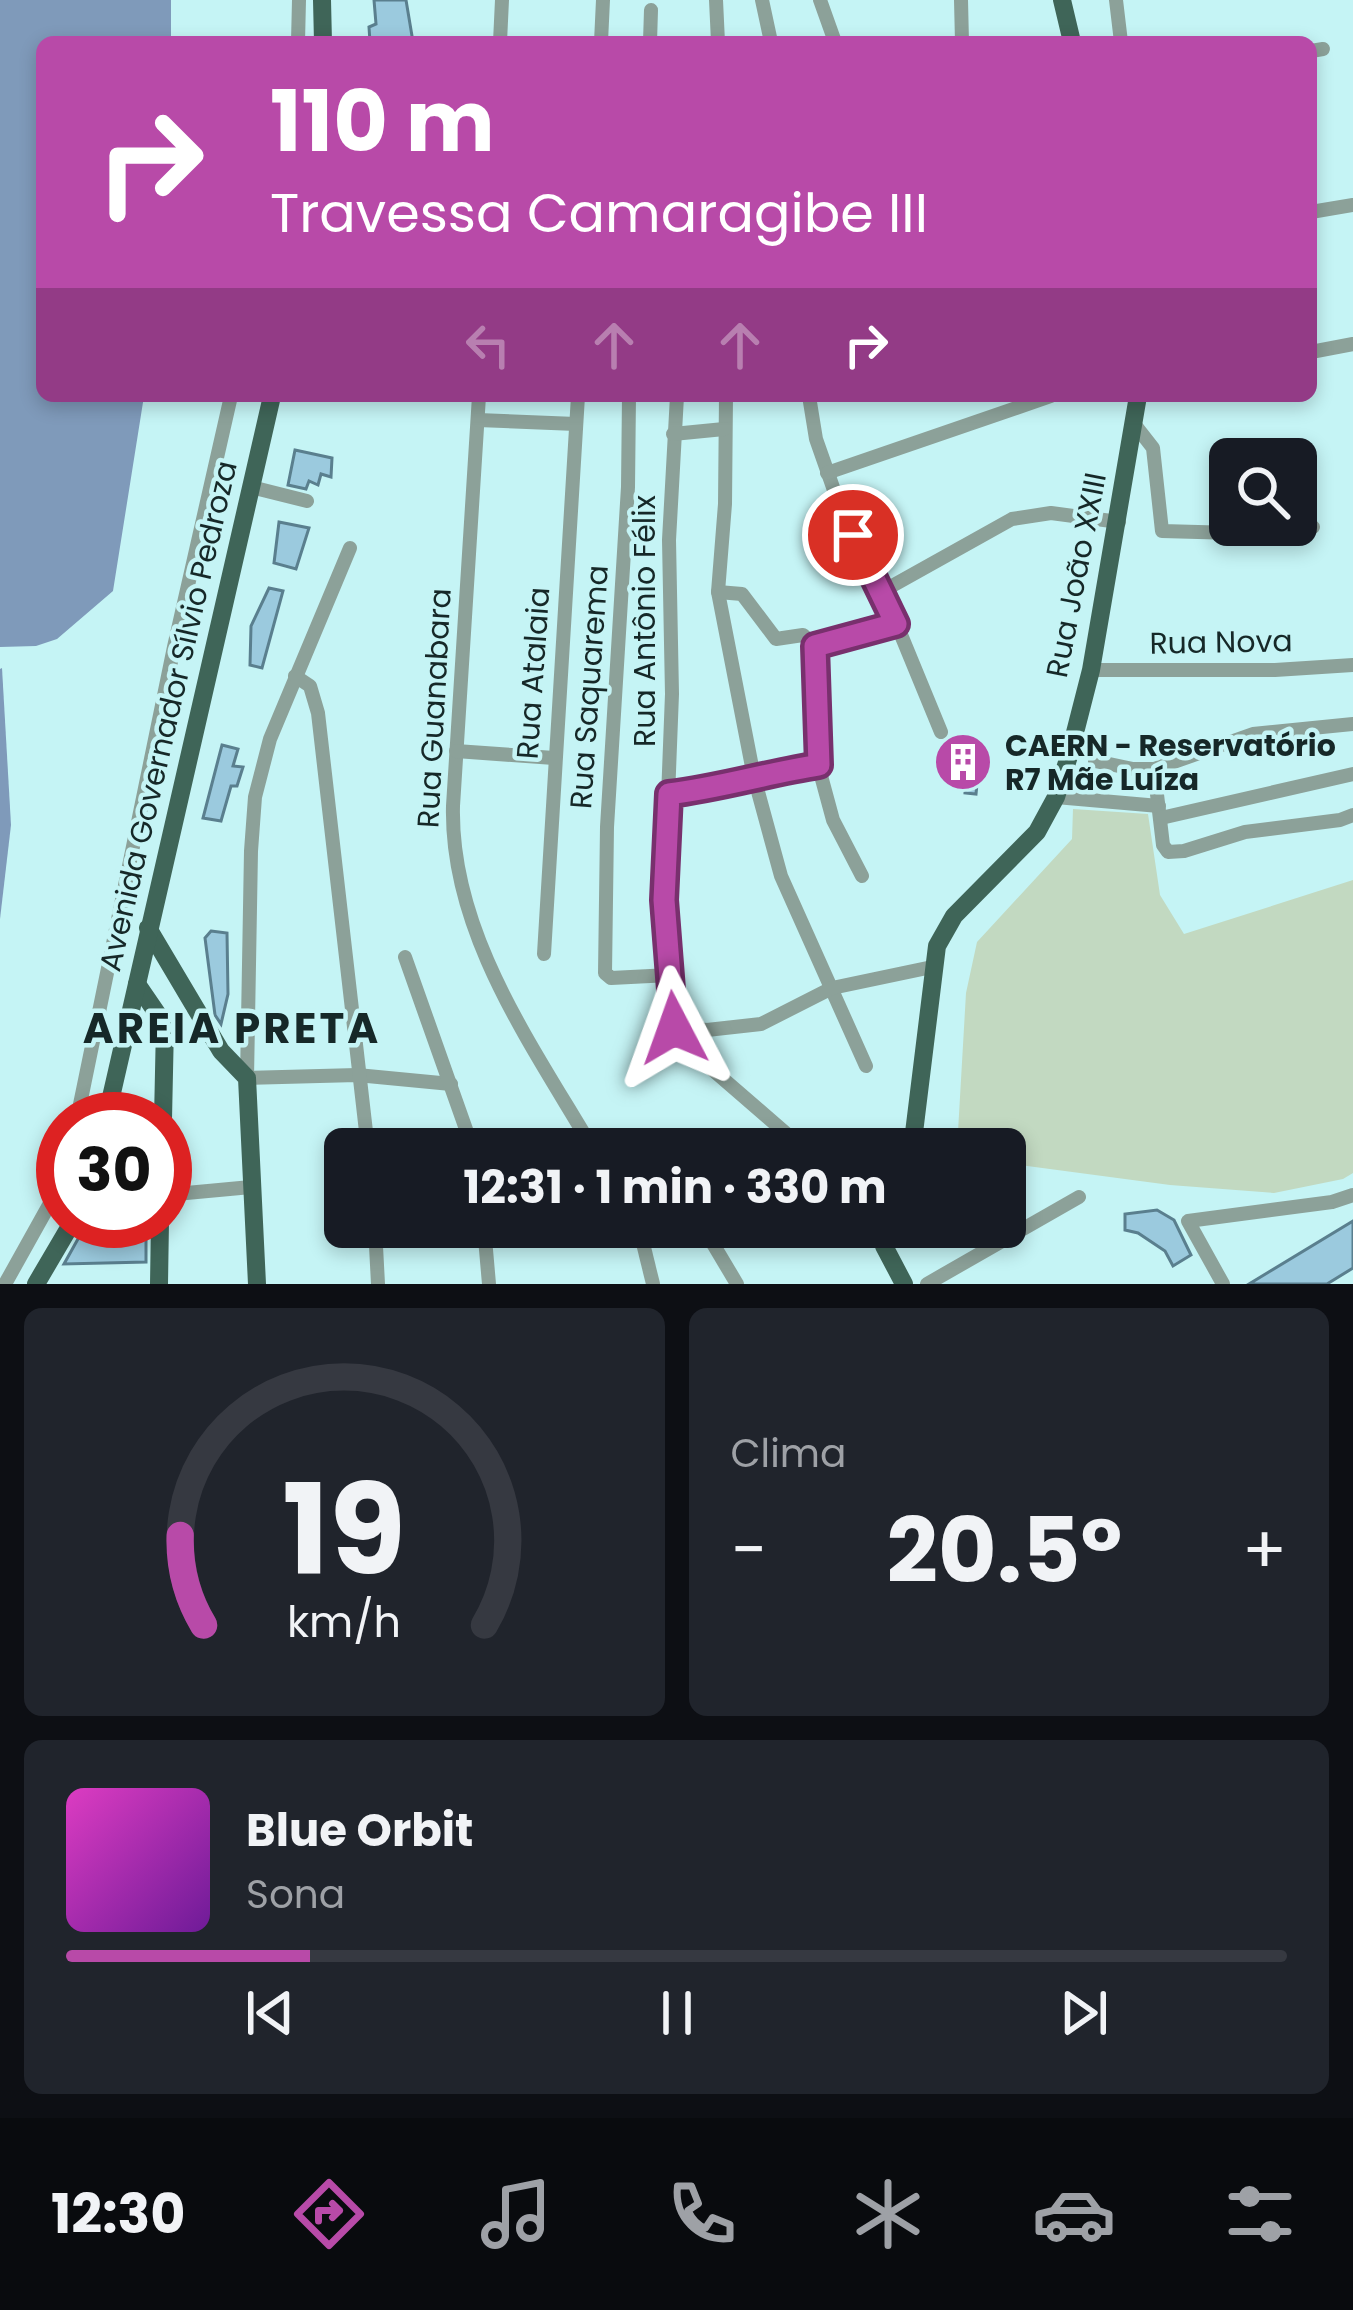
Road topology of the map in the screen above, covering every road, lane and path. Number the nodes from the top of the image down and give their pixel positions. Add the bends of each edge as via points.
1 (299, 0) edge
2 (322, 0) edge
3 (502, 0) edge
4 (603, 0) edge
5 (716, 0) edge
6 (761, 0) edge
7 (820, 0) edge
8 (961, 0) edge
9 (1062, 0) edge
10 (1116, 0) edge
11 (651, 10) dead end
12 (298, 36) edge
13 (323, 36) edge
14 (500, 36) edge
15 (601, 36) edge
16 (650, 36) edge
17 (718, 36) edge
18 (770, 36) edge
19 (833, 36) edge
20 (962, 36) edge
21 (1071, 36) edge
22 (1119, 36) edge
23 (1353, 205) edge
24 (1317, 211) edge
25 (1353, 344) edge
26 (1317, 351) edge
27 (230, 402) edge
28 (271, 402) edge
29 (479, 402) edge
30 (578, 402) edge
31 (629, 402) edge
32 (676, 402) edge
33 (726, 402) edge
34 (809, 402) edge
35 (1004, 402) edge
36 (1137, 402) edge
37 (478, 420) junction
38 (576, 424) junction
39 (1135, 424) junction
40 (724, 429) junction
41 (673, 434) junction
42 (827, 473) junction
43 (251, 487) junction
44 (307, 501) dead end
45 (1119, 522) junction
46 (1209, 532) edge
47 (350, 548) dead end
48 (883, 591) junction
49 (718, 592) junction
50 (896, 624) junction
51 (815, 646) junction
52 (1353, 665) edge
53 (1090, 670) junction
54 (295, 676) junction
55 (1353, 724) edge
56 (941, 732) dead end
57 (456, 752) junction
58 (554, 758) junction
59 (1095, 761) dead end
60 (819, 765) junction
61 (1154, 769) junction
62 (1353, 774) edge
63 (754, 777) junction
64 (669, 794) junction
65 (1056, 797) junction
66 (1160, 812) junction
67 (1353, 815) edge
68 (862, 876) dead end
69 (148, 928) junction
70 (544, 954) dead end
71 (405, 957) dead end
72 (932, 967) junction
73 (670, 975) junction
74 (137, 984) junction
75 (832, 988) junction
76 (674, 1028) junction
77 (866, 1066) dead end
78 (357, 1075) junction
79 (248, 1078) junction
80 (451, 1084) junction
81 (82, 1092) edge
82 (112, 1092) edge
83 (164, 1092) edge
84 (365, 1128) edge
85 (465, 1128) edge
86 (581, 1128) edge
87 (780, 1128) edge
88 (916, 1128) edge
89 (251, 1187) junction
90 (192, 1193) edge
91 (1353, 1195) edge
92 (1078, 1197) dead end
93 (1220, 1219) junction
94 (36, 1228) edge
95 (1200, 1240) junction
96 (57, 1248) edge
97 (160, 1248) edge
98 (376, 1248) edge
99 (486, 1248) edge
100 (644, 1248) edge
101 (716, 1248) edge
102 (886, 1248) edge
103 (5, 1284) edge
104 (35, 1284) edge
105 (159, 1284) edge
106 (256, 1284) edge
107 (378, 1284) edge
108 (489, 1284) edge
109 (652, 1284) edge
110 (737, 1284) edge
111 (904, 1284) edge
112 (927, 1284) edge
113 (1223, 1284) edge

1 - 12 street
2 - 13 main road
3 - 14 street
4 - 15 street
5 - 17 street
6 - 18 street
7 - 19 street
8 - 20 street
9 - 21 main road
10 - 22 street
11 - 16 street
23 - 24 street
25 - 26 street
27 - 81 street
28 - 43 main road, Avenida Governador Sílvio Pedroza
29 - 37 street, Rua Guanabara
30 - 38 street, Rua Atalaia
31 - 73 street, Rua Saquarema via 605,973
32 - 41 street, Rua Antônio Félix
33 - 40 street
34 - 42 street
35 - 42 street
36 - 39 main road, Rua João XXIII
37 - 38 street
37 - 57 street, Rua Guanabara
38 - 58 street, Rua Atalaia
39 - 45 main road, Rua João XXIII
39 - 46 street via 1153,448 1162,531
40 - 41 street
40 - 49 street
41 - 64 street, Rua Antônio Félix
42 - 48 street
43 - 44 street
43 - 69 main road, Avenida Governador Sílvio Pedroza
45 - 48 street via 1051,513 1012,518
45 - 53 main road, Rua João XXIII
47 - 54 street
48 - 50 street
49 - 51 street via 742,594 776,638 803,635
49 - 63 street
50 - 51 street
50 - 56 street
51 - 60 street
52 - 53 street, Rua Nova
53 - 65 main road, Rua João XXIII
54 - 78 street via 310,686 319,713
54 - 79 street via 252,817
55 - 61 street via 1253,734
57 - 58 street
57 - 86 street, Rua Guanabara via 452,826 471,920 506,999
58 - 70 street, Rua Atalaia
59 - 61 street
60 - 63 street
60 - 68 street via 833,820
61 - 66 street
62 - 66 street
63 - 64 street
63 - 75 street via 781,876
64 - 73 street, Rua Antônio Félix
65 - 66 street
65 - 72 main road, Rua João XXIII via 1028,842 954,916
66 - 67 street via 1166,851
69 - 74 main road, Avenida Governador Sílvio Pedroza
69 - 79 main road via 221,1051
71 - 80 street
72 - 75 street
72 - 88 main road, Rua João XXIII
73 - 76 street, Rua Antônio Félix
74 - 82 main road, Avenida Governador Sílvio Pedroza
74 - 83 main road via 165,1025
75 - 76 street via 761,1024
75 - 77 street
76 - 87 street
78 - 79 street
78 - 80 street
78 - 84 street
79 - 89 main road
80 - 85 street
89 - 90 street
89 - 106 main road
91 - 93 street
92 - 112 street
93 - 95 street
93 - 95 street via 1188,1221
94 - 103 street
95 - 113 street
96 - 104 main road
97 - 105 main road
98 - 107 street
99 - 108 street
100 - 109 street
101 - 110 street
102 - 111 main road

